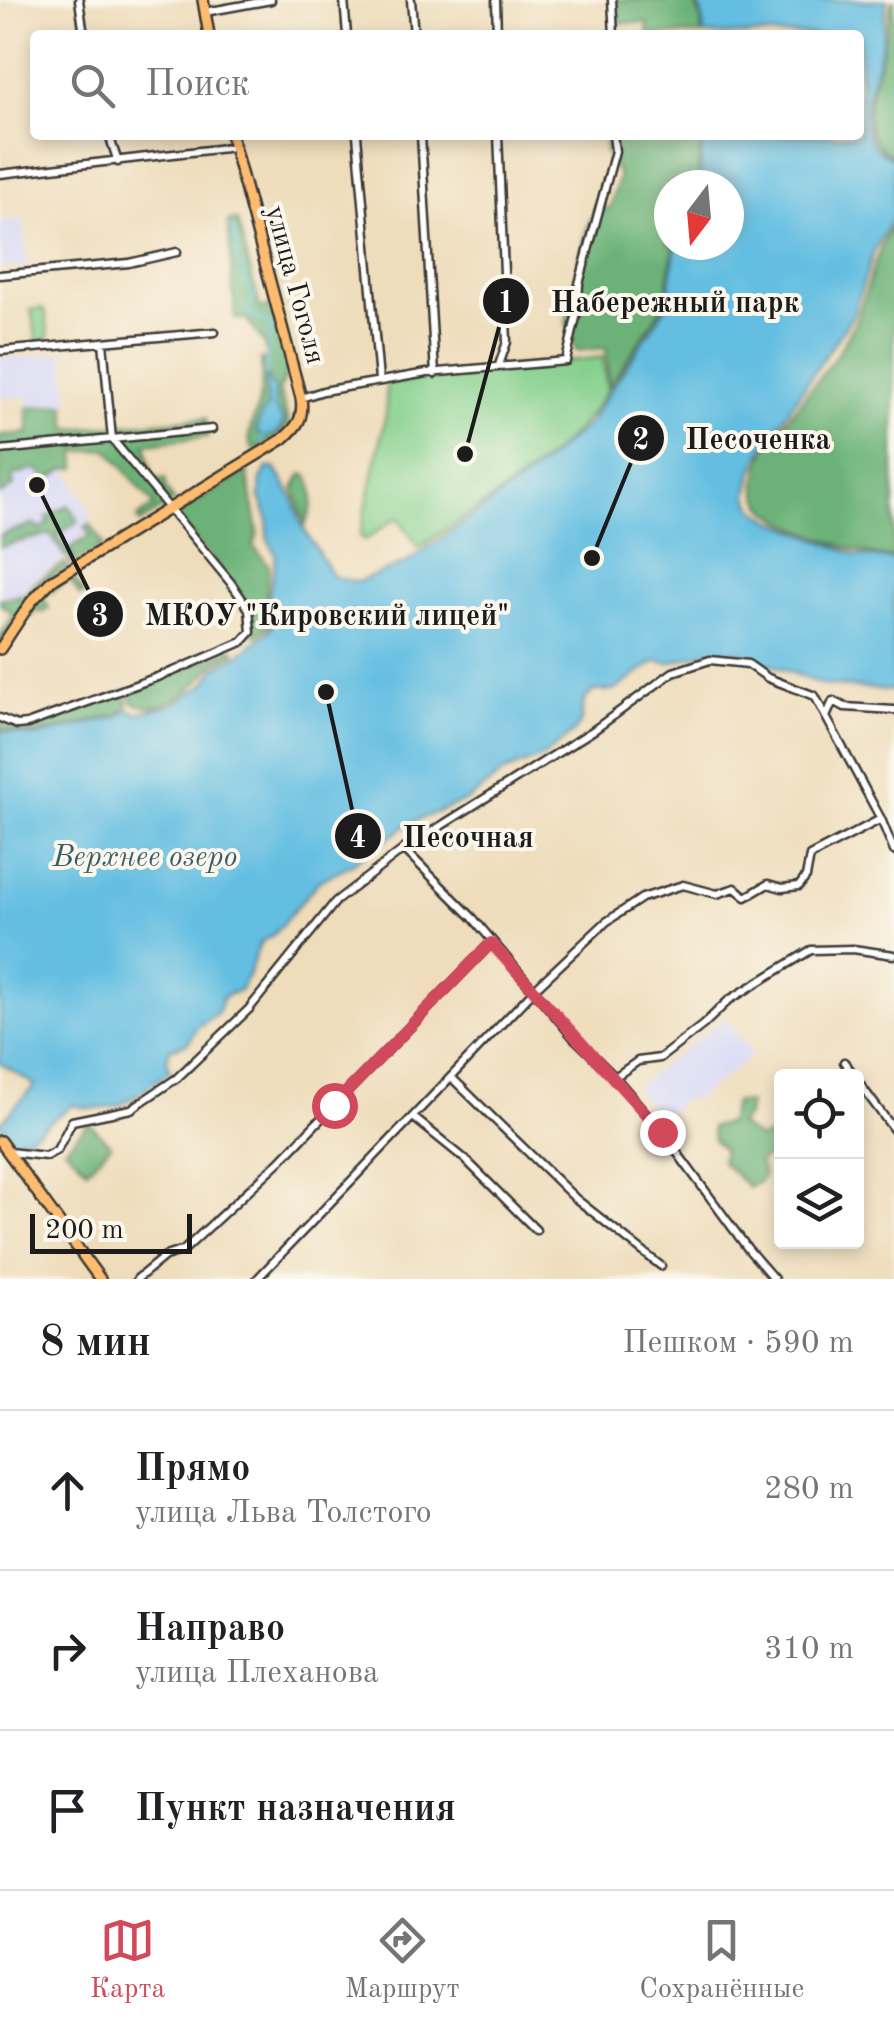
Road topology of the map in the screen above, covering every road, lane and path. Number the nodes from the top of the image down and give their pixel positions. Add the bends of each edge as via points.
1 (79, 0) edge
2 (203, 0) edge
3 (271, 0) edge
4 (344, 0) edge
5 (411, 0) edge
6 (496, 0) edge
7 (612, 0) edge
8 (205, 12) junction
9 (83, 30) edge
10 (208, 30) edge
11 (347, 30) edge
12 (414, 30) edge
13 (497, 30) edge
14 (614, 30) edge
15 (111, 140) edge
16 (233, 140) edge
17 (357, 140) edge
18 (421, 140) edge
19 (498, 140) edge
20 (614, 140) edge
21 (234, 147) junction
22 (118, 162) junction
23 (0, 174) edge
24 (177, 252) dead end
25 (0, 275) edge
26 (214, 332) dead end
27 (103, 342) junction
28 (0, 351) edge
29 (500, 365) junction
30 (435, 374) junction
31 (380, 380) junction
32 (301, 398) junction
33 (212, 430) dead end
34 (112, 439) junction
35 (0, 450) edge
36 (167, 509) junction
37 (0, 649) edge
38 (894, 710) edge
39 (826, 717) junction
40 (0, 718) edge
41 (881, 819) junction
42 (404, 850) junction
43 (894, 851) edge
44 (491, 943) junction
45 (894, 956) edge
46 (534, 992) junction
47 (844, 1062) dead end
48 (849, 1069) edge
49 (615, 1076) junction
50 (452, 1078) junction
51 (864, 1089) edge
52 (413, 1117) junction
53 (894, 1130) edge
54 (4, 1146) edge
55 (536, 1230) dead end
56 (661, 1266) dead end
57 (100, 1279) edge
58 (138, 1279) edge
59 (258, 1279) edge
60 (774, 1279) edge

1 - 9 street
2 - 8 main road
3 - 8 street
4 - 11 street
5 - 12 street
6 - 13 street
7 - 14 street
8 - 10 main road
15 - 22 street
16 - 21 main road, улица Гоголя
17 - 31 street
18 - 30 street
19 - 29 street via 506,342
20 - 29 street via 566,361
21 - 22 street
21 - 32 main road, улица Гоголя
22 - 23 street
24 - 25 street
26 - 27 street
27 - 28 street
27 - 34 street
29 - 30 street
30 - 31 street
31 - 32 street
32 - 36 main road, улица Гоголя via 300,423 283,439
33 - 34 street
34 - 35 street
34 - 36 street
36 - 37 main road via 51,581
36 - 40 street via 249,610 251,632 174,671 27,724
38 - 39 street via 833,701
39 - 41 street
39 - 42 street via 815,696 748,664 710,660 688,666
41 - 43 street
41 - 46 street via 810,856 798,886 768,884 746,897 736,888 717,894 682,886 642,898 606,922
42 - 44 street
42 - 54 street via 336,901 248,1009 177,1078 131,1109 72,1121 60,1146 46,1156
44 - 46 street
44 - 58 street via 279,1162 184,1250 165,1256
45 - 49 street via 810,950 729,1000 660,1058 638,1061
46 - 49 street
46 - 50 street
47 - 48 street
49 - 60 street
50 - 52 street
50 - 56 street via 576,1198
51 - 53 street
52 - 55 street
52 - 59 street
54 - 57 main road

